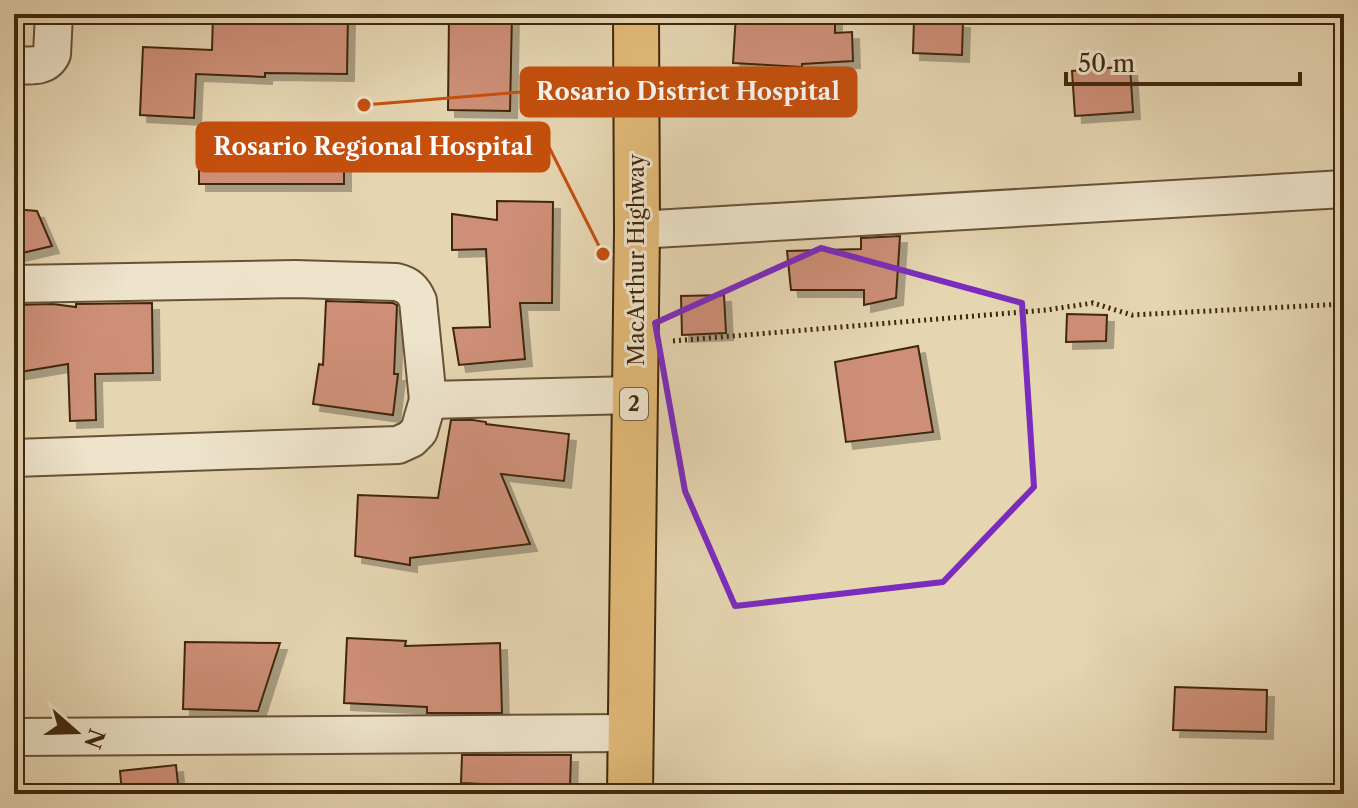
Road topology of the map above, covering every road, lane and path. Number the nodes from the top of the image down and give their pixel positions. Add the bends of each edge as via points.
1 (54, 14) edge
2 (636, 14) edge
3 (14, 65) edge
4 (1344, 189) edge
5 (637, 230) junction
6 (14, 284) edge
7 (1344, 304) edge
8 (636, 344) junction
9 (635, 395) junction
10 (428, 400) junction
11 (14, 458) edge
12 (630, 733) junction
13 (14, 737) edge
14 (630, 794) edge

1 - 3 street via 50,60
2 - 5 highway, MacArthur Highway / 2
4 - 5 street
5 - 8 highway, MacArthur Highway / 2
6 - 10 street via 295,279 407,285 418,301
7 - 8 path via 1132,315 1093,303
8 - 9 highway, MacArthur Highway / 2
9 - 10 street
9 - 12 highway, MacArthur Highway / 2
10 - 11 street via 419,431 398,445
12 - 13 street
12 - 14 highway, MacArthur Highway / 2

